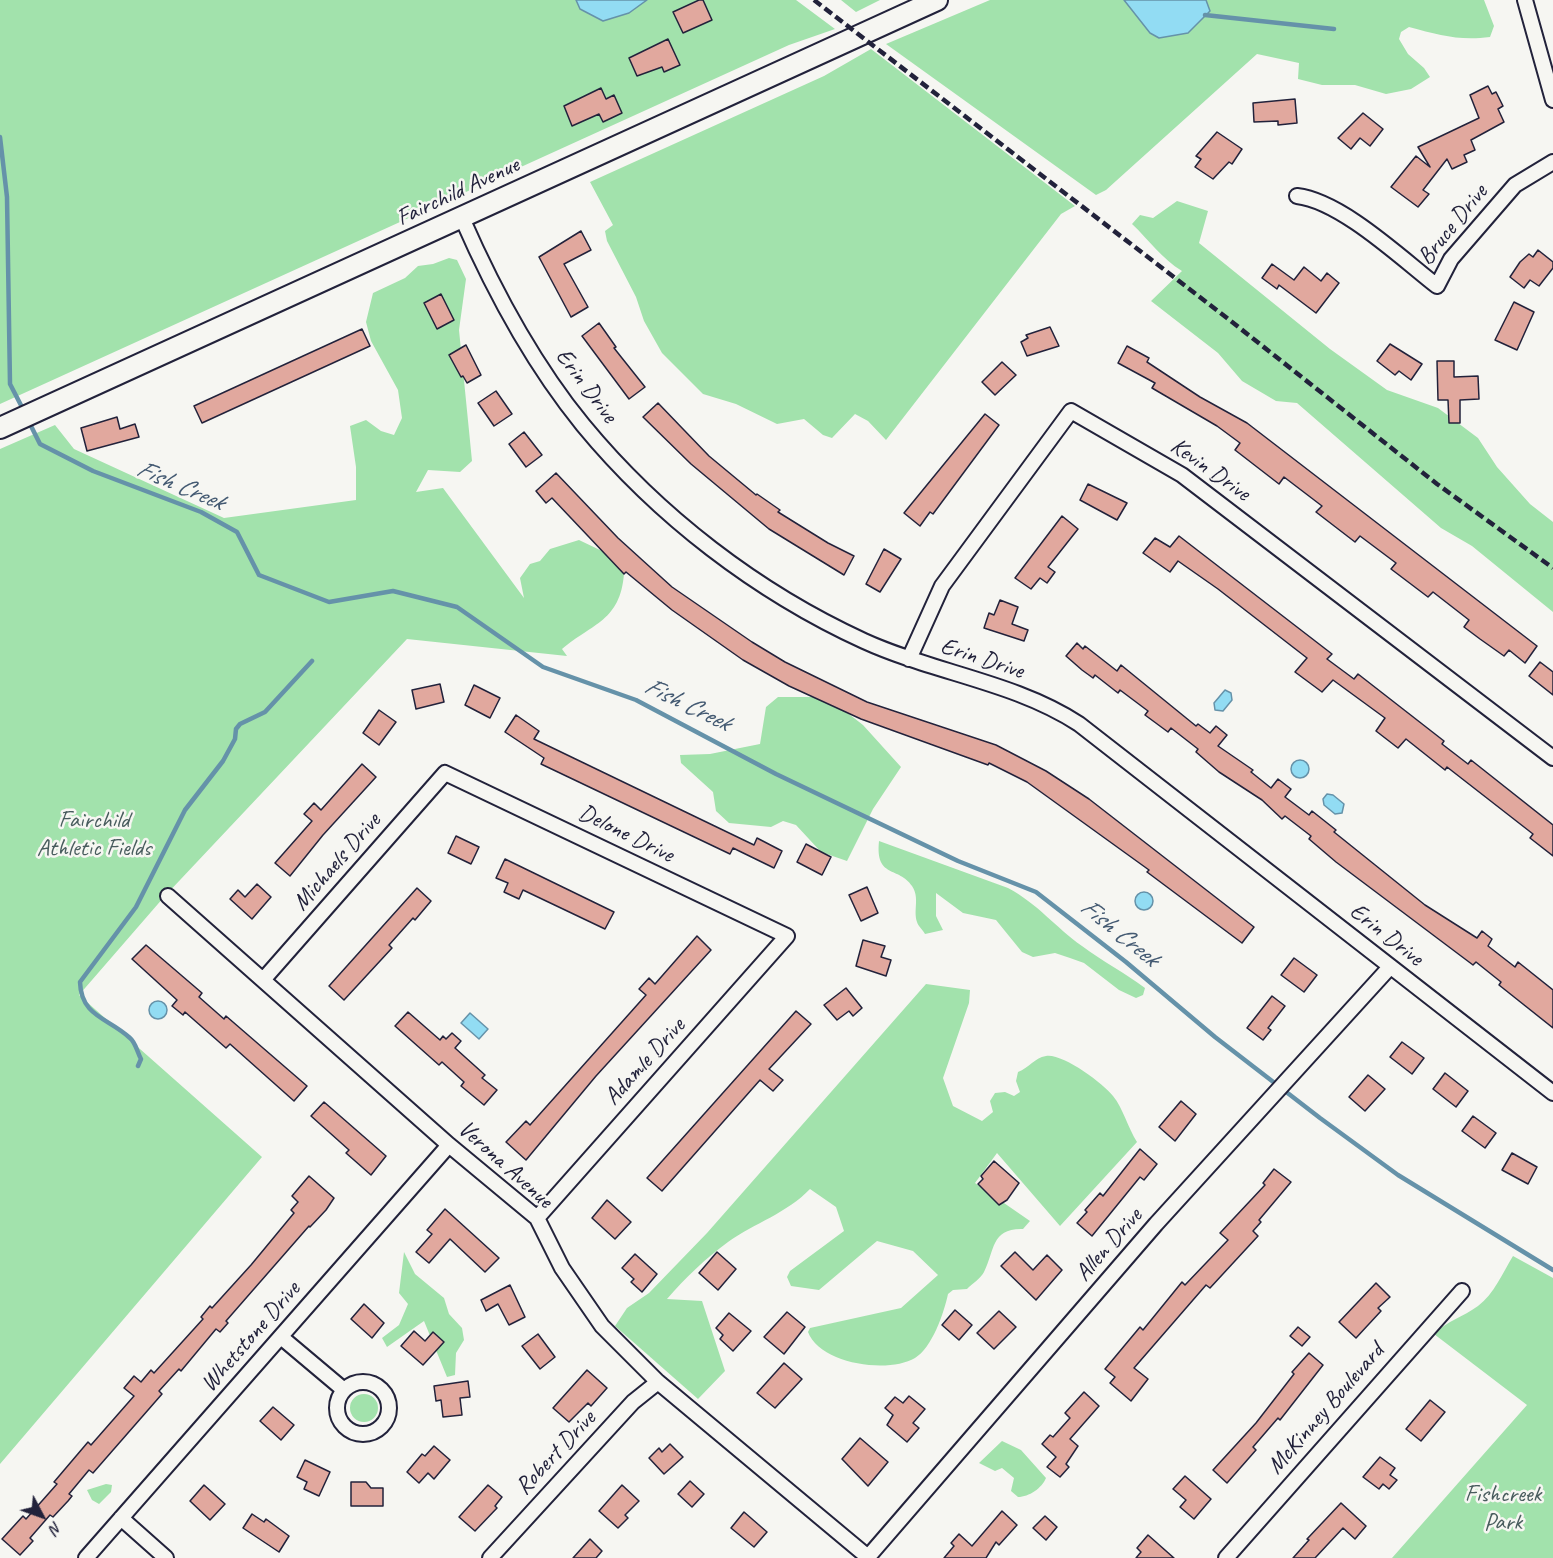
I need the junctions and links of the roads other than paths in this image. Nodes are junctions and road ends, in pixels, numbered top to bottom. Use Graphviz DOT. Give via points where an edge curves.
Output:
graph roads {
  1 [pos="937,0"];
  2 [pos="1525,0"];
  3 [pos="1553,100"];
  4 [pos="1553,162"];
  5 [pos="1297,196"];
  6 [pos="462,218"];
  7 [pos="4,426"];
  8 [pos="909,658"];
  9 [pos="1553,758"];
  10 [pos="445,773"];
  11 [pos="168,896"];
  12 [pos="787,936"];
  13 [pos="1390,967"];
  14 [pos="263,980"];
  15 [pos="1553,1093"];
  16 [pos="449,1145"];
  17 [pos="537,1218"];
  18 [pos="1462,1292"];
  19 [pos="281,1337"];
  20 [pos="658,1382"];
  21 [pos="344,1390"];
  22 [pos="121,1518"];
  23 [pos="86,1558"];
  24 [pos="166,1558"];
  25 [pos="490,1558"];
  26 [pos="869,1558"];
  27 [pos="1226,1558"];
  1 -- 6 [label="main road, Fairchild Avenue"];
  2 -- 3 [label="street"];
  4 -- 5 [label="street, Bruce Drive" via="1515,185 1451,259 1437,286 1334,208"];
  6 -- 7 [label="main road, Fairchild Avenue"];
  6 -- 8 [label="street, Erin Drive" via="488,277 528,345 583,424 646,491 677,521 765,586 811,615"];
  8 -- 9 [label="street, Kevin Drive" via="942,586 1071,411 1182,475"];
  8 -- 13 [label="street, Erin Drive" via="1060,711"];
  10 -- 12 [label="street, Delone Drive"];
  10 -- 14 [label="street, Michaels Drive"];
  11 -- 14 [label="street, Verona Avenue"];
  12 -- 17 [label="street, Adamle Drive"];
  13 -- 15 [label="street, Erin Drive"];
  13 -- 26 [label="street, Allen Drive" via="1156,1224"];
  14 -- 16 [label="street, Verona Avenue"];
  16 -- 17 [label="street, Verona Avenue"];
  16 -- 19 [label="street, Whetstone Drive"];
  17 -- 20 [label="street, Verona Avenue" via="562,1268 602,1326"];
  18 -- 27 [label="street, McKinney Boulevard"];
  19 -- 21 [label="street"];
  19 -- 22 [label="street, Whetstone Drive"];
  20 -- 25 [label="street, Robert Drive" via="633,1402"];
  20 -- 26 [label="street, Verona Avenue"];
  22 -- 23 [label="street, Whetstone Drive"];
  22 -- 24 [label="street"];
}
